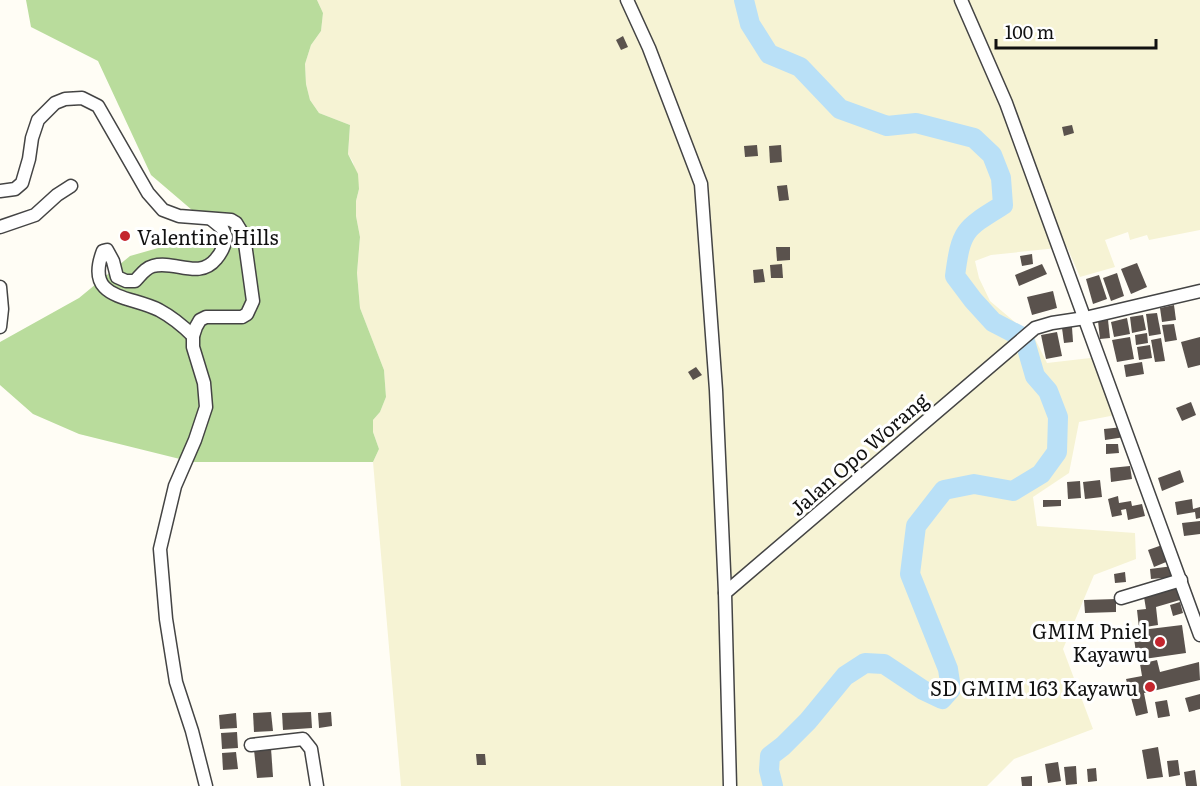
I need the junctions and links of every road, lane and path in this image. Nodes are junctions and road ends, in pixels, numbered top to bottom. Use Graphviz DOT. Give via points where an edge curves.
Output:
graph roads {
  1 [pos="627,0"];
  2 [pos="961,0"];
  3 [pos="71,186"];
  4 [pos="0,191"];
  5 [pos="211,219"];
  6 [pos="0,226"];
  7 [pos="0,287"];
  8 [pos="1200,291"];
  9 [pos="1085,318"];
  10 [pos="0,327"];
  11 [pos="193,336"];
  12 [pos="1181,580"];
  13 [pos="725,593"];
  14 [pos="1121,598"];
  15 [pos="1200,635"];
  16 [pos="251,745"];
  17 [pos="206,786"];
  18 [pos="317,786"];
  19 [pos="730,786"];
  1 -- 13 [label="street" via="701,184"];
  2 -- 9 [label="street" via="1005,103"];
  3 -- 6 [label="street" via="35,215"];
  4 -- 5 [label="street" via="15,189 22,183 38,120 55,103 82,98 104,114 154,202 179,216"];
  5 -- 11 [label="street" via="231,220 241,229 253,301 242,317 200,320"];
  5 -- 11 [label="street" via="222,228 226,237 224,248 209,266 201,269 157,265 130,281 117,277 107,250 99,260 104,288 159,310"];
  7 -- 10 [label="street"];
  8 -- 9 [label="street, Jalan Opo Worang"];
  9 -- 12 [label="street"];
  9 -- 13 [label="street, Jalan Opo Worang" via="1035,328"];
  11 -- 17 [label="street" via="206,407 175,486 160,549 176,682"];
  12 -- 14 [label="street"];
  12 -- 15 [label="street"];
  13 -- 19 [label="street"];
  16 -- 18 [label="street" via="303,739 311,749"];
}
